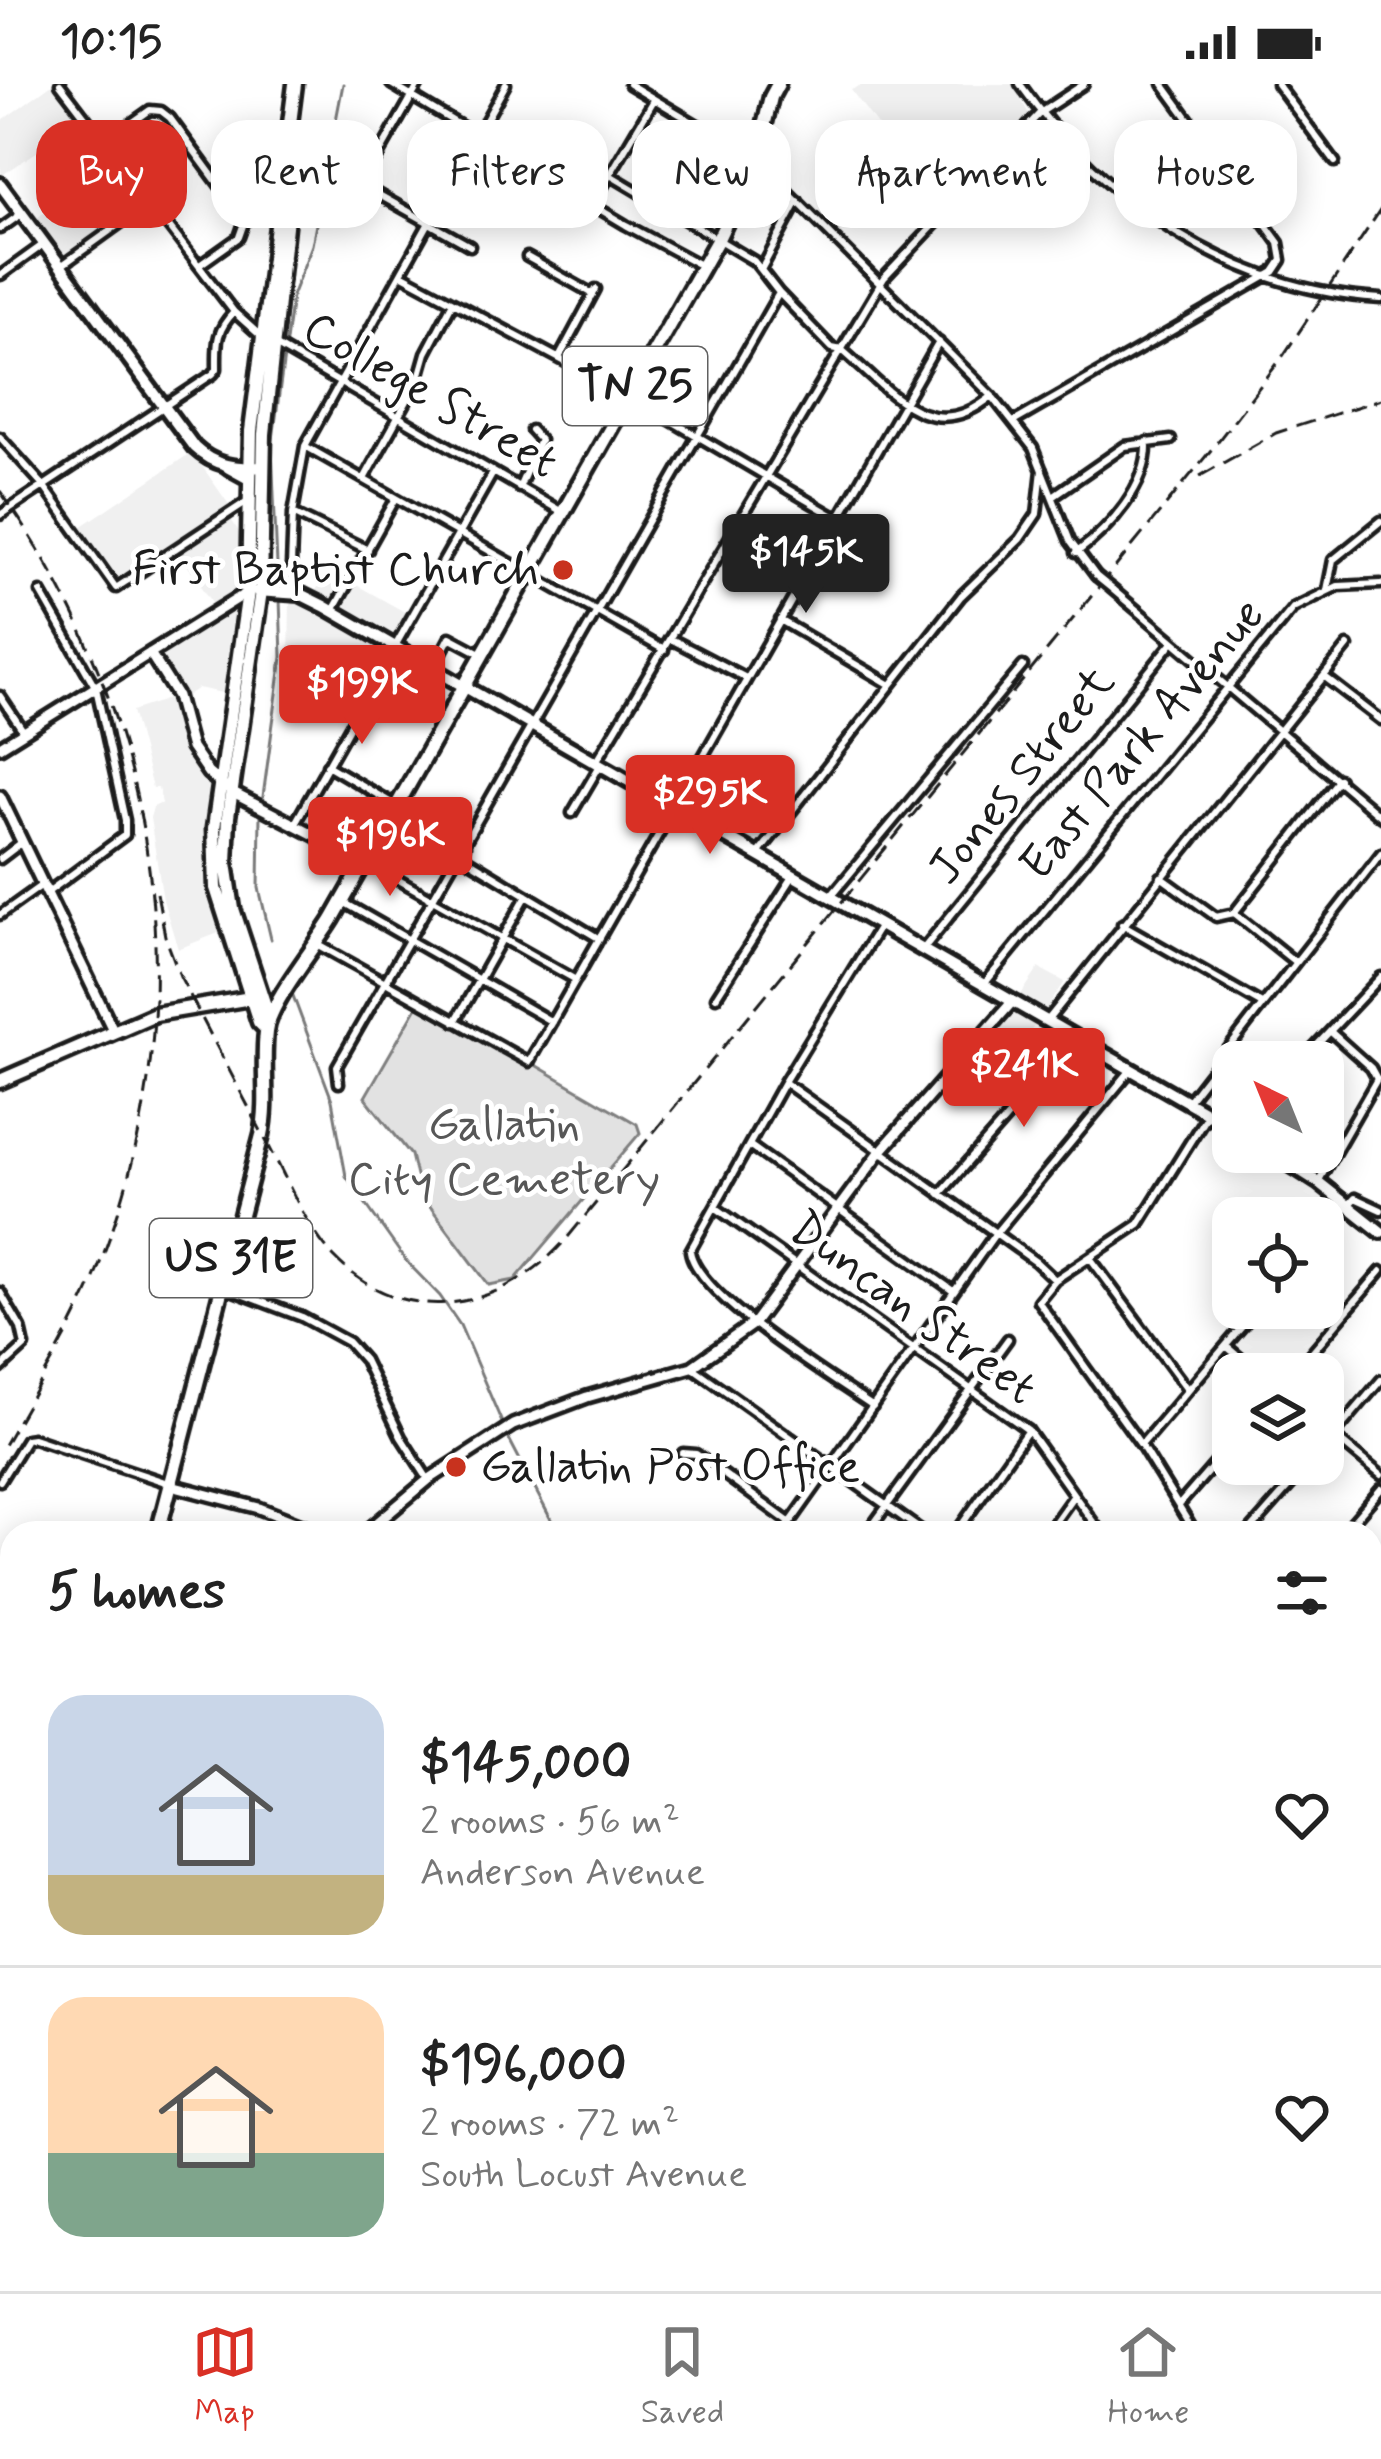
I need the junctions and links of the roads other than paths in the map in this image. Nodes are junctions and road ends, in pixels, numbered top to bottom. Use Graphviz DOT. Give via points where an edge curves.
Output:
graph roads {
  1 [pos="73,84"];
  2 [pos="297,84"];
  3 [pos="391,84"];
  4 [pos="419,84"];
  5 [pos="506,84"];
  6 [pos="629,84"];
  7 [pos="778,84"];
  8 [pos="1020,84"];
  9 [pos="1084,84"];
  10 [pos="1163,84"];
  11 [pos="1276,84"];
  12 [pos="62,87"];
  13 [pos="412,96"];
  14 [pos="654,100"];
  15 [pos="1040,113"];
  16 [pos="88,120"];
  17 [pos="136,120"];
  18 [pos="171,120"];
  19 [pos="453,120"];
  20 [pos="485,120"];
  21 [pos="688,120"];
  22 [pos="766,120"];
  23 [pos="187,141"];
  24 [pos="1335,162"];
  25 [pos="610,175"];
  26 [pos="608,178"];
  27 [pos="0,184"];
  28 [pos="791,194"];
  29 [pos="798,201"];
  30 [pos="407,212"];
  31 [pos="22,214"];
  32 [pos="608,214"];
  33 [pos="114,228"];
  34 [pos="173,228"];
  35 [pos="426,228"];
  36 [pos="436,228"];
  37 [pos="719,228"];
  38 [pos="0,230"];
  39 [pos="715,235"];
  40 [pos="44,244"];
  41 [pos="470,246"];
  42 [pos="527,257"];
  43 [pos="201,264"];
  44 [pos="61,266"];
  45 [pos="702,266"];
  46 [pos="762,268"];
  47 [pos="400,274"];
  48 [pos="1,275"];
  49 [pos="1264,275"];
  50 [pos="880,284"];
  51 [pos="779,293"];
  52 [pos="1381,299"];
  53 [pos="453,302"];
  54 [pos="234,312"];
  55 [pos="939,342"];
  56 [pos="272,343"];
  57 [pos="842,350"];
  58 [pos="559,358"];
  59 [pos="339,383"];
  60 [pos="629,396"];
  61 [pos="992,396"];
  62 [pos="904,403"];
  63 [pos="164,406"];
  64 [pos="398,419"];
  65 [pos="1015,421"];
  66 [pos="531,430"];
  67 [pos="697,435"];
  68 [pos="0,437"];
  69 [pos="1171,440"];
  70 [pos="1147,442"];
  71 [pos="305,446"];
  72 [pos="250,452"];
  73 [pos="229,467"];
  74 [pos="1042,468"];
  75 [pos="254,471"];
  76 [pos="493,473"];
  77 [pos="768,477"];
  78 [pos="364,479"];
  79 [pos="43,485"];
  80 [pos="519,488"];
  81 [pos="1053,496"];
  82 [pos="396,499"];
  83 [pos="250,505"];
  84 [pos="293,513"];
  85 [pos="564,513"];
  86 [pos="0,515"];
  87 [pos="838,518"];
  88 [pos="1381,521"];
  89 [pos="459,535"];
  90 [pos="368,550"];
  91 [pos="1076,553"];
  92 [pos="530,572"];
  93 [pos="1381,584"];
  94 [pos="1328,590"];
  95 [pos="260,591"];
  96 [pos="287,591"];
  97 [pos="41,592"];
  98 [pos="597,611"];
  99 [pos="332,612"];
  100 [pos="780,620"];
  101 [pos="671,639"];
  102 [pos="1172,644"];
  103 [pos="1348,646"];
  104 [pos="394,649"];
  105 [pos="664,650"];
  106 [pos="150,652"];
  107 [pos="480,653"];
  108 [pos="1023,666"];
  109 [pos="432,670"];
  110 [pos="305,675"];
  111 [pos="1325,677"];
  112 [pos="746,678"];
  113 [pos="891,685"];
  114 [pos="461,687"];
  115 [pos="96,688"];
  116 [pos="1227,688"];
  117 [pos="0,696"];
  118 [pos="361,707"];
  119 [pos="1381,720"];
  120 [pos="530,728"];
  121 [pos="1280,731"];
  122 [pos="23,732"];
  123 [pos="0,747"];
  124 [pos="327,765"];
  125 [pos="597,766"];
  126 [pos="1339,779"];
  127 [pos="226,788"];
  128 [pos="0,796"];
  129 [pos="395,806"];
  130 [pos="672,808"];
  131 [pos="572,813"];
  132 [pos="1381,817"];
  133 [pos="294,825"];
  134 [pos="22,843"];
  135 [pos="465,846"];
  136 [pos="1381,853"];
  137 [pos="460,855"];
  138 [pos="756,856"];
  139 [pos="0,859"];
  140 [pos="365,861"];
  141 [pos="1161,877"];
  142 [pos="792,878"];
  143 [pos="44,889"];
  144 [pos="527,896"];
  145 [pos="829,898"];
  146 [pos="434,900"];
  147 [pos="342,901"];
  148 [pos="1234,913"];
  149 [pos="0,915"];
  150 [pos="1122,923"];
  151 [pos="879,927"];
  152 [pos="504,938"];
  153 [pos="598,938"];
  154 [pos="410,941"];
  155 [pos="317,944"];
  156 [pos="922,951"];
  157 [pos="1295,962"];
  158 [pos="1381,977"];
  159 [pos="480,979"];
  160 [pos="576,980"];
  161 [pos="386,984"];
  162 [pos="983,985"];
  163 [pos="286,986"];
  164 [pos="259,997"];
  165 [pos="716,997"];
  166 [pos="1012,1001"];
  167 [pos="1262,1004"];
  168 [pos="1046,1021"];
  169 [pos="455,1022"];
  170 [pos="553,1022"];
  171 [pos="267,1024"];
  172 [pos="112,1030"];
  173 [pos="1332,1033"];
  174 [pos="1076,1038"];
  175 [pos="1323,1041"];
  176 [pos="1131,1070"];
  177 [pos="2,1076"];
  178 [pos="784,1082"];
  179 [pos="339,1083"];
  180 [pos="1187,1102"];
  181 [pos="1208,1113"];
  182 [pos="1212,1115"];
  183 [pos="749,1145"];
  184 [pos="880,1152"];
  185 [pos="1304,1173"];
  186 [pos="1318,1182"];
  187 [pos="940,1194"];
  188 [pos="1348,1204"];
  189 [pos="715,1208"];
  190 [pos="838,1209"];
  191 [pos="1344,1209"];
  192 [pos="1381,1210"];
  193 [pos="1381,1232"];
  194 [pos="995,1234"];
  195 [pos="1091,1259"];
  196 [pos="797,1266"];
  197 [pos="1381,1271"];
  198 [pos="1055,1280"];
  199 [pos="223,1287"];
  200 [pos="953,1291"];
  201 [pos="0,1292"];
  202 [pos="754,1323"];
  203 [pos="1240,1329"];
  204 [pos="1008,1339"];
  205 [pos="1226,1346"];
  206 [pos="914,1348"];
  207 [pos="1234,1353"];
  208 [pos="1311,1353"];
  209 [pos="692,1366"];
  210 [pos="0,1369"];
  211 [pos="1381,1380"];
  212 [pos="1188,1390"];
  213 [pos="971,1391"];
  214 [pos="873,1407"];
  215 [pos="1344,1424"];
  216 [pos="1028,1430"];
  217 [pos="1344,1444"];
  218 [pos="1141,1445"];
  219 [pos="683,1453"];
  220 [pos="832,1465"];
  221 [pos="1212,1467"];
  222 [pos="1381,1475"];
  223 [pos="428,1480"];
  224 [pos="0,1481"];
  225 [pos="171,1484"];
  226 [pos="1290,1485"];
  227 [pos="1381,1489"];
  228 [pos="1074,1495"];
  229 [pos="1180,1504"];
  230 [pos="887,1506"];
  231 [pos="385,1517"];
  232 [pos="161,1521"];
  233 [pos="287,1521"];
  234 [pos="380,1521"];
  235 [pos="384,1521"];
  236 [pos="787,1521"];
  237 [pos="791,1521"];
  238 [pos="876,1521"];
  239 [pos="908,1521"];
  240 [pos="964,1521"];
  241 [pos="1056,1521"];
  242 [pos="1092,1521"];
  243 [pos="1189,1521"];
  244 [pos="1259,1521"];
  245 [pos="1353,1521"];
  1 -- 12 [label="street"];
  2 -- 56 [label="main road, US 31E"];
  3 -- 13 [label="street"];
  4 -- 13 [label="street"];
  5 -- 20 [label="street"];
  6 -- 14 [label="street"];
  7 -- 22 [label="main road, TN 25"];
  8 -- 15 [label="street"];
  9 -- 15 [label="street"];
  10 -- 49 [label="street" via="1279,243 1282,260"];
  11 -- 24 [label="street"];
  12 -- 16 [label="street, College Street"];
  13 -- 19 [label="street"];
  13 -- 30 [label="street" via="364,181"];
  14 -- 21 [label="street"];
  14 -- 25 [label="street"];
  15 -- 49 [label="street" via="1136,208"];
  15 -- 50 [label="street"];
  17 -- 18 [label="street" via="150,110"];
  23 -- 43 [label="street" via="245,220 239,237"];
  25 -- 26 [label="street"];
  25 -- 39 [label="street"];
  27 -- 31 [label="main road"];
  28 -- 29 [label="street"];
  29 -- 46 [label="street"];
  29 -- 50 [label="street"];
  31 -- 38 [label="street"];
  31 -- 40 [label="main road"];
  32 -- 45 [label="street"];
  33 -- 44 [label="street"];
  34 -- 43 [label="street, College Street"];
  35 -- 47 [label="street"];
  36 -- 41 [label="street"];
  37 -- 39 [label="main road, TN 25"];
  39 -- 45 [label="main road, TN 25"];
  39 -- 46 [label="street"];
  40 -- 44 [label="main road"];
  40 -- 48 [label="street"];
  42 -- 58 [label="street" via="595,292"];
  43 -- 54 [label="street, College Street"];
  44 -- 63 [label="main road"];
  45 -- 60 [label="main road, TN 25"];
  46 -- 51 [label="street"];
  47 -- 53 [label="street"];
  47 -- 59 [label="street"];
  49 -- 52 [label="street"];
  49 -- 65 [label="street"];
  50 -- 55 [label="street"];
  50 -- 57 [label="street"];
  51 -- 57 [label="street"];
  51 -- 67 [label="street"];
  53 -- 58 [label="street"];
  53 -- 64 [label="street"];
  54 -- 56 [label="street, College Street"];
  54 -- 63 [label="street" via="216,338 217,369"];
  55 -- 61 [label="street"];
  55 -- 62 [label="street"];
  56 -- 59 [label="street, College Street"];
  56 -- 72 [label="main road, US 31E"];
  56 -- 75 [label="main road, US 31E"];
  57 -- 62 [label="street"];
  57 -- 77 [label="street"];
  58 -- 60 [label="street"];
  59 -- 64 [label="street, College Street"];
  59 -- 71 [label="street"];
  60 -- 67 [label="street"];
  60 -- 85 [label="main road, TN 25"];
  61 -- 62 [label="street" via="949,419"];
  61 -- 65 [label="street"];
  62 -- 87 [label="street"];
  63 -- 73 [label="main road" via="200,453"];
  63 -- 79 [label="street"];
  64 -- 76 [label="street, College Street"];
  64 -- 78 [label="street"];
  65 -- 74 [label="street"];
  66 -- 80 [label="street" via="540,440"];
  67 -- 77 [label="street"];
  67 -- 98 [label="street"];
  68 -- 79 [label="street"];
  69 -- 70 [label="street"];
  70 -- 81 [label="street" via="1125,446"];
  70 -- 91 [label="street" via="1141,482"];
  71 -- 78 [label="street"];
  71 -- 84 [label="street"];
  72 -- 73 [label="main road"];
  72 -- 75 [label="main road, US 31E"];
  73 -- 75 [label="main road"];
  74 -- 81 [label="street"];
  74 -- 113 [label="street" via="1036,514 1020,539 961,596"];
  75 -- 83 [label="main road, US 31E"];
  75 -- 95 [label="main road, US 31E"];
  76 -- 80 [label="street, College Street"];
  76 -- 89 [label="street"];
  77 -- 87 [label="street"];
  77 -- 101 [label="street"];
  78 -- 82 [label="street"];
  79 -- 83 [label="street" via="116,588"];
  79 -- 86 [label="street"];
  80 -- 85 [label="street, College Street"];
  81 -- 91 [label="street"];
  82 -- 89 [label="street"];
  82 -- 90 [label="street"];
  83 -- 95 [label="main road, US 31E"];
  84 -- 90 [label="street"];
  84 -- 96 [label="street"];
  85 -- 92 [label="main road, TN 25"];
  87 -- 100 [label="street"];
  88 -- 94 [label="street" via="1333,560"];
  89 -- 92 [label="street"];
  89 -- 104 [label="street"];
  90 -- 99 [label="street"];
  91 -- 102 [label="street, bridge"];
  92 -- 98 [label="street"];
  92 -- 107 [label="main road, TN 25"];
  93 -- 94 [label="street, East Park Avenue"];
  94 -- 116 [label="street, East Park Avenue" via="1293,608"];
  95 -- 96 [label="main road"];
  95 -- 106 [label="street"];
  95 -- 127 [label="main road, US 31E"];
  96 -- 99 [label="main road"];
  97 -- 115 [label="street"];
  98 -- 105 [label="street"];
  98 -- 120 [label="street"];
  99 -- 104 [label="main road"];
  100 -- 112 [label="street"];
  100 -- 113 [label="street"];
  101 -- 105 [label="street"];
  101 -- 112 [label="street"];
  102 -- 116 [label="street"];
  102 -- 156 [label="street, Jones Street"];
  103 -- 111 [label="street"];
  104 -- 109 [label="main road"];
  104 -- 118 [label="street"];
  105 -- 125 [label="street"];
  106 -- 115 [label="street"];
  106 -- 127 [label="street" via="178,696 191,748"];
  107 -- 109 [label="street" via="450,637"];
  107 -- 114 [label="main road, TN 25"];
  108 -- 145 [label="street"];
  109 -- 114 [label="main road"];
  110 -- 118 [label="street"];
  111 -- 119 [label="street"];
  111 -- 121 [label="street"];
  112 -- 130 [label="street"];
  113 -- 138 [label="street"];
  114 -- 120 [label="main road"];
  114 -- 129 [label="main road, TN 25"];
  115 -- 122 [label="street"];
  115 -- 143 [label="street" via="125,835"];
  116 -- 121 [label="street"];
  116 -- 162 [label="street, East Park Avenue"];
  117 -- 122 [label="street"];
  118 -- 124 [label="street"];
  120 -- 125 [label="main road"];
  120 -- 135 [label="street"];
  121 -- 126 [label="street"];
  121 -- 141 [label="street"];
  122 -- 123 [label="street"];
  124 -- 129 [label="street"];
  124 -- 133 [label="street"];
  125 -- 130 [label="main road"];
  125 -- 131 [label="street"];
  126 -- 132 [label="street"];
  126 -- 148 [label="street"];
  127 -- 133 [label="street"];
  127 -- 164 [label="main road, US 31E" via="214,828 224,892"];
  128 -- 134 [label="street"];
  129 -- 135 [label="street"];
  129 -- 140 [label="main road, TN 25"];
  130 -- 138 [label="main road"];
  130 -- 153 [label="street"];
  133 -- 140 [label="street"];
  134 -- 139 [label="street"];
  134 -- 143 [label="street"];
  135 -- 137 [label="street"];
  136 -- 157 [label="street"];
  137 -- 144 [label="street"];
  137 -- 146 [label="street"];
  138 -- 142 [label="main road"];
  140 -- 146 [label="street"];
  140 -- 147 [label="main road, TN 25"];
  141 -- 148 [label="street" via="1216,917"];
  141 -- 150 [label="street"];
  142 -- 145 [label="main road"];
  142 -- 165 [label="street"];
  143 -- 149 [label="street"];
  143 -- 172 [label="street"];
  144 -- 152 [label="street"];
  144 -- 153 [label="street"];
  145 -- 151 [label="main road"];
  146 -- 152 [label="street"];
  146 -- 154 [label="street"];
  147 -- 154 [label="street"];
  147 -- 155 [label="main road, TN 25"];
  148 -- 157 [label="street"];
  150 -- 167 [label="street"];
  150 -- 168 [label="street"];
  151 -- 156 [label="main road"];
  151 -- 178 [label="street"];
  152 -- 159 [label="street"];
  152 -- 160 [label="street"];
  153 -- 160 [label="street"];
  154 -- 159 [label="street"];
  154 -- 161 [label="street"];
  155 -- 161 [label="street"];
  155 -- 163 [label="main road, TN 25"];
  156 -- 162 [label="main road"];
  157 -- 167 [label="street"];
  158 -- 173 [label="street"];
  159 -- 169 [label="street"];
  159 -- 170 [label="street"];
  160 -- 170 [label="street"];
  161 -- 169 [label="street"];
  161 -- 179 [label="street" via="337,1066"];
  162 -- 166 [label="main road"];
  163 -- 164 [label="main road"];
  163 -- 171 [label="main road"];
  164 -- 171 [label="main road, US 31E" via="259,1022"];
  164 -- 172 [label="main road" via="155,1013"];
  166 -- 168 [label="main road"];
  166 -- 184 [label="street"];
  167 -- 180 [label="street"];
  168 -- 174 [label="main road"];
  169 -- 170 [label="street" via="529,1062"];
  171 -- 199 [label="main road, US 31E" via="267,1113"];
  172 -- 177 [label="main road"];
  173 -- 175 [label="street"];
  173 -- 186 [label="street" via="1377,1079"];
  174 -- 176 [label="main road"];
  174 -- 187 [label="street"];
  176 -- 180 [label="main road"];
  176 -- 194 [label="street"];
  178 -- 183 [label="street"];
  178 -- 184 [label="street"];
  180 -- 181 [label="main road"];
  181 -- 182 [label="main road"];
  181 -- 195 [label="street" via="1139,1224"];
  183 -- 189 [label="street"];
  183 -- 190 [label="street"];
  184 -- 187 [label="street"];
  184 -- 190 [label="street"];
  185 -- 186 [label="main road"];
  186 -- 188 [label="main road"];
  187 -- 194 [label="street"];
  188 -- 191 [label="street"];
  188 -- 192 [label="street" via="1359,1198"];
  188 -- 193 [label="main road"];
  189 -- 196 [label="street, Duncan Street"];
  189 -- 202 [label="street" via="692,1244 692,1260"];
  190 -- 196 [label="street"];
  190 -- 200 [label="street"];
  194 -- 198 [label="street"];
  194 -- 200 [label="street"];
  195 -- 198 [label="street"];
  195 -- 212 [label="street"];
  196 -- 202 [label="street"];
  196 -- 206 [label="street, Duncan Street"];
  197 -- 208 [label="street"];
  198 -- 218 [label="street" via="1038,1304"];
  199 -- 223 [label="street" via="349,1342"];
  199 -- 225 [label="main road, US 31E"];
  200 -- 206 [label="street"];
  201 -- 210 [label="street" via="26,1346"];
  202 -- 209 [label="street"];
  202 -- 214 [label="street"];
  203 -- 205 [label="street"];
  204 -- 213 [label="street"];
  205 -- 207 [label="street"];
  205 -- 212 [label="street"];
  206 -- 213 [label="street, Duncan Street"];
  206 -- 214 [label="street"];
  209 -- 220 [label="street"];
  209 -- 223 [label="street" via="531,1416"];
  211 -- 215 [label="street"];
  212 -- 218 [label="street"];
  213 -- 216 [label="street, Duncan Street"];
  213 -- 230 [label="street"];
  214 -- 220 [label="street"];
  216 -- 228 [label="street, Duncan Street"];
  216 -- 240 [label="street"];
  217 -- 222 [label="street"];
  218 -- 229 [label="street"];
  219 -- 236 [label="street" via="696,1454"];
  220 -- 230 [label="street"];
  220 -- 237 [label="street"];
  221 -- 229 [label="street"];
  223 -- 231 [label="street"];
  224 -- 225 [label="street" via="33,1438"];
  225 -- 232 [label="main road, US 31E"];
  225 -- 233 [label="street"];
  226 -- 244 [label="street"];
  227 -- 245 [label="street"];
  228 -- 241 [label="street"];
  228 -- 242 [label="street, Duncan Street"];
  229 -- 243 [label="street"];
  230 -- 238 [label="street"];
  230 -- 239 [label="street"];
  231 -- 234 [label="street"];
  231 -- 235 [label="street"];
}
